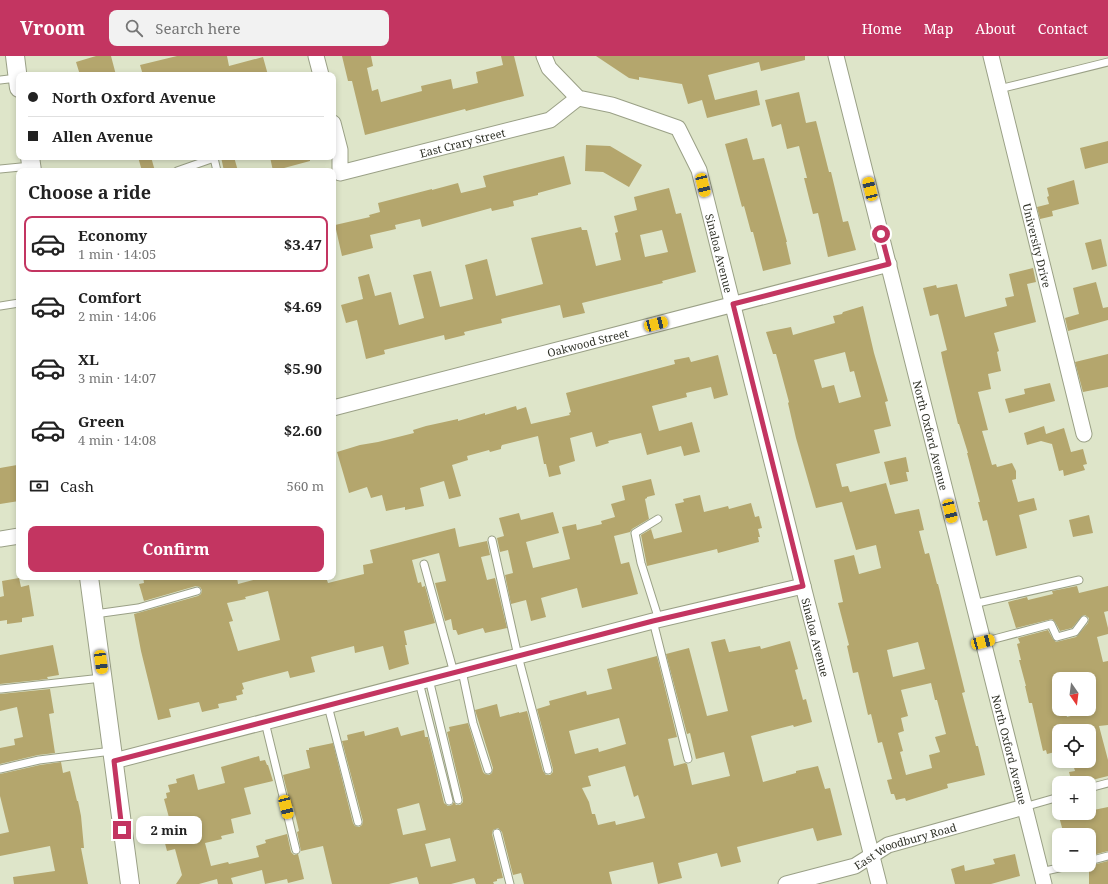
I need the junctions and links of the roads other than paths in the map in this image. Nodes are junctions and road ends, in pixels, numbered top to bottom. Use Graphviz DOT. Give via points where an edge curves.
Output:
graph roads {
  1 [pos="15,56"];
  2 [pos="316,56"];
  3 [pos="544,56"];
  4 [pos="836,56"];
  5 [pos="991,56"];
  6 [pos="1108,62"];
  7 [pos="320,72"];
  8 [pos="12,82"];
  9 [pos="999,89"];
  10 [pos="578,98"];
  11 [pos="336,135"];
  12 [pos="208,160"];
  13 [pos="31,165"];
  14 [pos="186,168"];
  15 [pos="0,169"];
  16 [pos="889,264"];
  17 [pos="16,303"];
  18 [pos="733,304"];
  19 [pos="0,306"];
  20 [pos="336,407"];
  21 [pos="1084,434"];
  22 [pos="658,520"];
  23 [pos="16,536"];
  24 [pos="0,538"];
  25 [pos="492,540"];
  26 [pos="424,564"];
  27 [pos="89,580"];
  28 [pos="1079,580"];
  29 [pos="803,586"];
  30 [pos="197,591"];
  31 [pos="973,604"];
  32 [pos="94,614"];
  33 [pos="656,620"];
  34 [pos="1084,620"];
  35 [pos="983,642"];
  36 [pos="518,656"];
  37 [pos="458,672"];
  38 [pos="103,678"];
  39 [pos="424,681"];
  40 [pos="2,689"];
  41 [pos="328,706"];
  42 [pos="265,722"];
  43 [pos="113,756"];
  44 [pos="688,759"];
  45 [pos="0,769"];
  46 [pos="488,770"];
  47 [pos="548,770"];
  48 [pos="1108,783"];
  49 [pos="1096,786"];
  50 [pos="1052,799"];
  51 [pos="458,800"];
  52 [pos="449,801"];
  53 [pos="1024,807"];
  54 [pos="358,822"];
  55 [pos="497,833"];
  56 [pos="296,850"];
  57 [pos="872,855"];
  58 [pos="1108,856"];
  59 [pos="1096,859"];
  60 [pos="1056,872"];
  61 [pos="1042,878"];
  62 [pos="792,883"];
  63 [pos="130,884"];
  64 [pos="510,884"];
  65 [pos="879,884"];
  1 -- 8 [label="street"];
  2 -- 7 [label="street"];
  3 -- 10 [label="street" via="549,68"];
  4 -- 16 [label="street, North Oxford Avenue"];
  5 -- 9 [label="street, University Drive"];
  6 -- 9 [label="lane"];
  9 -- 21 [label="street, University Drive"];
  10 -- 11 [label="street, East Crary Street" via="550,120 340,173 340,150"];
  10 -- 18 [label="street, Sinaloa Avenue" via="612,105 678,128 699,170"];
  12 -- 14 [label="lane"];
  13 -- 15 [label="lane"];
  16 -- 18 [label="street, Oakwood Street"];
  16 -- 31 [label="street, North Oxford Avenue"];
  17 -- 19 [label="lane"];
  18 -- 20 [label="street, Oakwood Street"];
  18 -- 29 [label="street, Sinaloa Avenue"];
  22 -- 33 [label="lane" via="635,533"];
  23 -- 24 [label="street"];
  25 -- 36 [label="lane"];
  26 -- 37 [label="lane"];
  27 -- 32 [label="street"];
  28 -- 31 [label="lane"];
  29 -- 33 [label="street"];
  29 -- 57 [label="street, Sinaloa Avenue"];
  30 -- 32 [label="lane" via="138,608"];
  31 -- 35 [label="street, North Oxford Avenue"];
  32 -- 38 [label="street"];
  33 -- 36 [label="street"];
  33 -- 44 [label="lane"];
  34 -- 35 [label="lane" via="1075,632 1057,637 1050,624"];
  35 -- 53 [label="street, North Oxford Avenue"];
  36 -- 37 [label="street"];
  36 -- 47 [label="lane"];
  37 -- 39 [label="street"];
  37 -- 46 [label="lane"];
  38 -- 40 [label="lane"];
  38 -- 43 [label="street"];
  39 -- 41 [label="street"];
  39 -- 51 [label="lane"];
  39 -- 52 [label="lane"];
  41 -- 42 [label="street"];
  41 -- 54 [label="lane"];
  42 -- 43 [label="street"];
  42 -- 56 [label="lane"];
  43 -- 45 [label="lane" via="38,760"];
  43 -- 63 [label="street"];
  48 -- 49 [label="lane"];
  50 -- 53 [label="lane"];
  53 -- 57 [label="street, East Woodbury Road" via="888,845"];
  53 -- 61 [label="street, North Oxford Avenue"];
  55 -- 64 [label="lane"];
  57 -- 62 [label="street, East Woodbury Road" via="854,866"];
  57 -- 65 [label="street, Sinaloa Avenue"];
  58 -- 59 [label="lane"];
  60 -- 61 [label="lane"];
}
